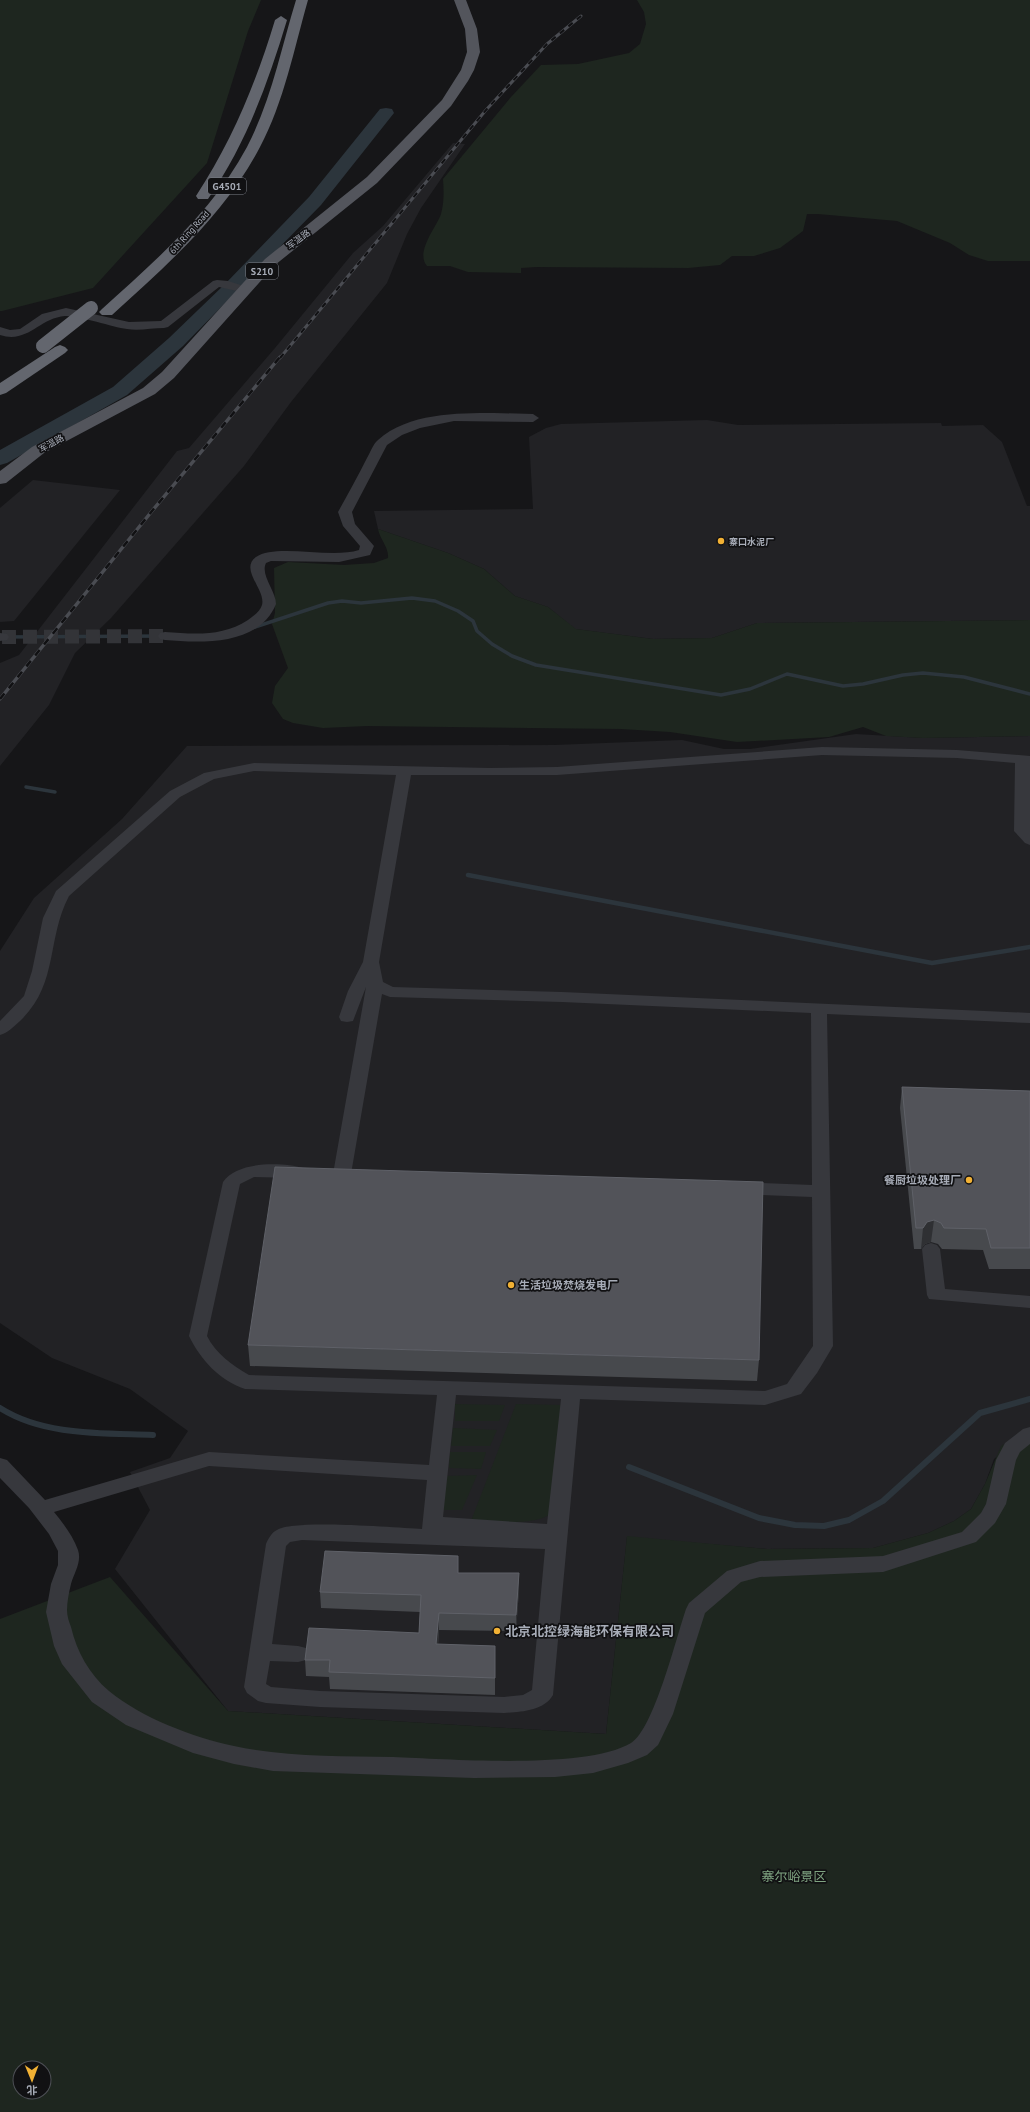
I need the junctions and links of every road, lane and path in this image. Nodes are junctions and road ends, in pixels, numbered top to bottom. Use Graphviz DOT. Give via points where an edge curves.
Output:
graph roads {
  1 [pos="460,0"];
  2 [pos="301,4"];
  3 [pos="284,8"];
  4 [pos="197,204"];
  5 [pos="173,230"];
  6 [pos="246,290"];
  7 [pos="0,332"];
  8 [pos="0,376"];
  9 [pos="0,390"];
  10 [pos="533,418"];
  11 [pos="0,479"];
  12 [pos="165,636"];
  13 [pos="1027,760"];
  14 [pos="404,771"];
  15 [pos="1030,840"];
  16 [pos="371,962"];
  17 [pos="375,986"];
  18 [pos="819,1010"];
  19 [pos="347,1018"];
  20 [pos="1030,1018"];
  21 [pos="0,1030"];
  22 [pos="725,1187"];
  23 [pos="821,1191"];
  24 [pos="930,1249"];
  25 [pos="1030,1302"];
  26 [pos="447,1388"];
  27 [pos="571,1392"];
  28 [pos="1030,1434"];
  29 [pos="0,1466"];
  30 [pos="438,1473"];
  31 [pos="40,1509"];
  32 [pos="432,1530"];
  33 [pos="557,1536"];
  34 [pos="259,1652"];
  35 [pos="298,1654"];
  1 -- 6 [label="main road, 军温路 / S210" via="474,45 472,58 464,76 439,114 374,179 287,246"];
  2 -- 9 [label="highway, 6th Ring Road / G4501" via="266,120 251,152 234,178 187,237 107,312 60,350"];
  3 -- 4 [label="highway, 6th Ring Road / G4501" via="247,120 216,178"];
  5 -- 8 [label="highway, 6th Ring Road, bridge" via="133,272 91,308"];
  6 -- 7 [label="street" via="228,284 217,284 164,324 129,326 66,312 46,316 23,332"];
  6 -- 11 [label="main road, 军温路 / S210" via="168,375 149,391 38,450"];
  10 -- 12 [label="street" via="481,416 426,422 406,427 392,435 382,443 345,512 347,524 367,546 365,552 344,558 274,556 261,559 257,564 257,570 267,592 269,604 263,616 222,637"];
  13 -- 14 [label="street" via="956,754 822,752 564,770"];
  13 -- 15 [label="street" via="1022,831"];
  14 -- 16 [label="street"];
  14 -- 21 [label="street" via="254,767 223,772 190,784 154,811 62,894 54,906 31,998"];
  16 -- 17 [label="street"];
  16 -- 19 [label="street" via="356,991"];
  17 -- 18 [label="street" via="390,992 562,997"];
  17 -- 26 [label="street" via="335,1174 254,1171 238,1175 232,1182 198,1336 203,1348 224,1370 245,1382"];
  18 -- 20 [label="street"];
  18 -- 23 [label="street"];
  22 -- 23 [label="street"];
  23 -- 27 [label="street" via="823,1346 794,1389 765,1398"];
  24 -- 25 [label="street" via="936,1295"];
  26 -- 27 [label="street"];
  26 -- 30 [label="street"];
  27 -- 33 [label="street"];
  28 -- 31 [label="street" via="1012,1448 1006,1460 996,1504 988,1518 969,1537 884,1564 760,1569 734,1576 696,1609 662,1714 650,1739 639,1749 620,1757 592,1764 555,1768 474,1769 273,1762 201,1747 134,1719 100,1696 73,1664 56,1612 61,1584 68,1565 68,1551 57,1530"];
  29 -- 31 [label="street"];
  30 -- 31 [label="street" via="209,1459"];
  30 -- 32 [label="street"];
  32 -- 33 [label="street"];
  32 -- 34 [label="street" via="302,1532 284,1535 276,1544"];
  33 -- 34 [label="street" via="542,1695 526,1703 504,1705 328,1700 266,1695 255,1687"];
  34 -- 35 [label="street"];
}
